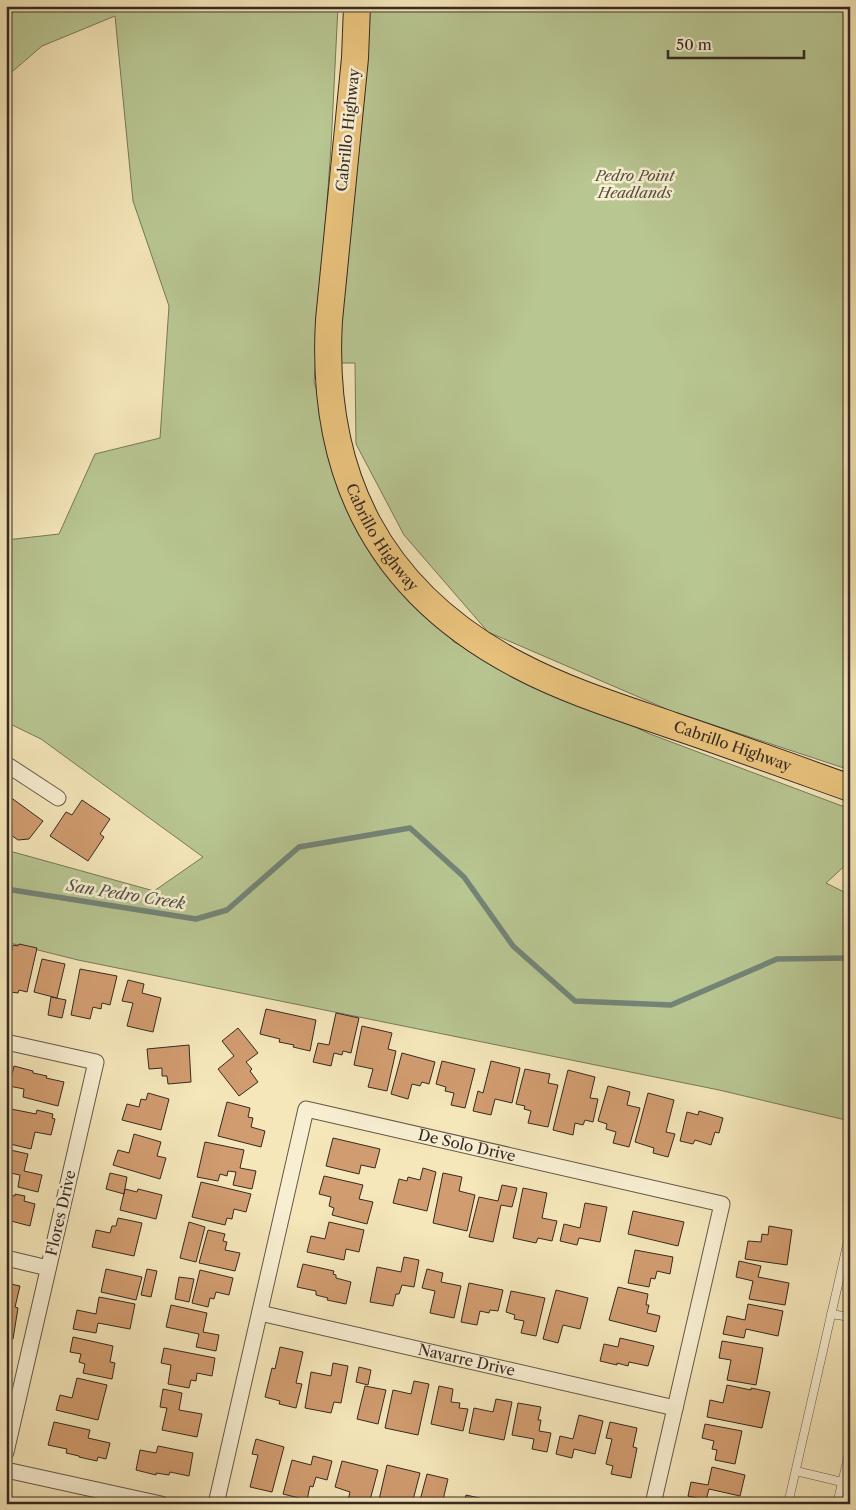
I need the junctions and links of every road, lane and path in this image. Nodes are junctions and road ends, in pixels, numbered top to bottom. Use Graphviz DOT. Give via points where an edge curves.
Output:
graph roads {
  1 [pos="357,6"];
  2 [pos="6,764"];
  3 [pos="850,788"];
  4 [pos="58,798"];
  5 [pos="6,1042"];
  6 [pos="850,1232"];
  7 [pos="6,1258"];
  8 [pos="48,1268"];
  9 [pos="260,1313"];
  10 [pos="831,1314"];
  11 [pos="850,1317"];
  12 [pos="675,1408"];
  13 [pos="850,1449"];
  14 [pos="6,1452"];
  15 [pos="6,1470"];
  16 [pos="796,1471"];
  17 [pos="842,1482"];
  18 [pos="160,1504"];
  19 [pos="216,1504"];
  20 [pos="653,1504"];
  21 [pos="788,1504"];
  22 [pos="837,1504"];
  1 -- 3 [label="highway, Cabrillo Highway" via="327,353 333,419 343,464 378,541 404,577 436,608 487,647 521,666 618,706"];
  2 -- 4 [label="street"];
  5 -- 8 [label="street, Flores Drive" via="96,1062"];
  6 -- 10 [label="lane"];
  7 -- 8 [label="street"];
  8 -- 14 [label="street, Flores Drive"];
  9 -- 12 [label="street, Navarre Drive"];
  9 -- 12 [label="street, De Solo Drive" via="306,1109 722,1204"];
  9 -- 19 [label="street, De Solo Drive"];
  10 -- 11 [label="lane"];
  10 -- 16 [label="lane"];
  12 -- 20 [label="street, De Solo Drive"];
  13 -- 17 [label="lane"];
  15 -- 18 [label="street"];
  16 -- 17 [label="lane"];
  16 -- 21 [label="lane"];
  17 -- 22 [label="lane"];
}
